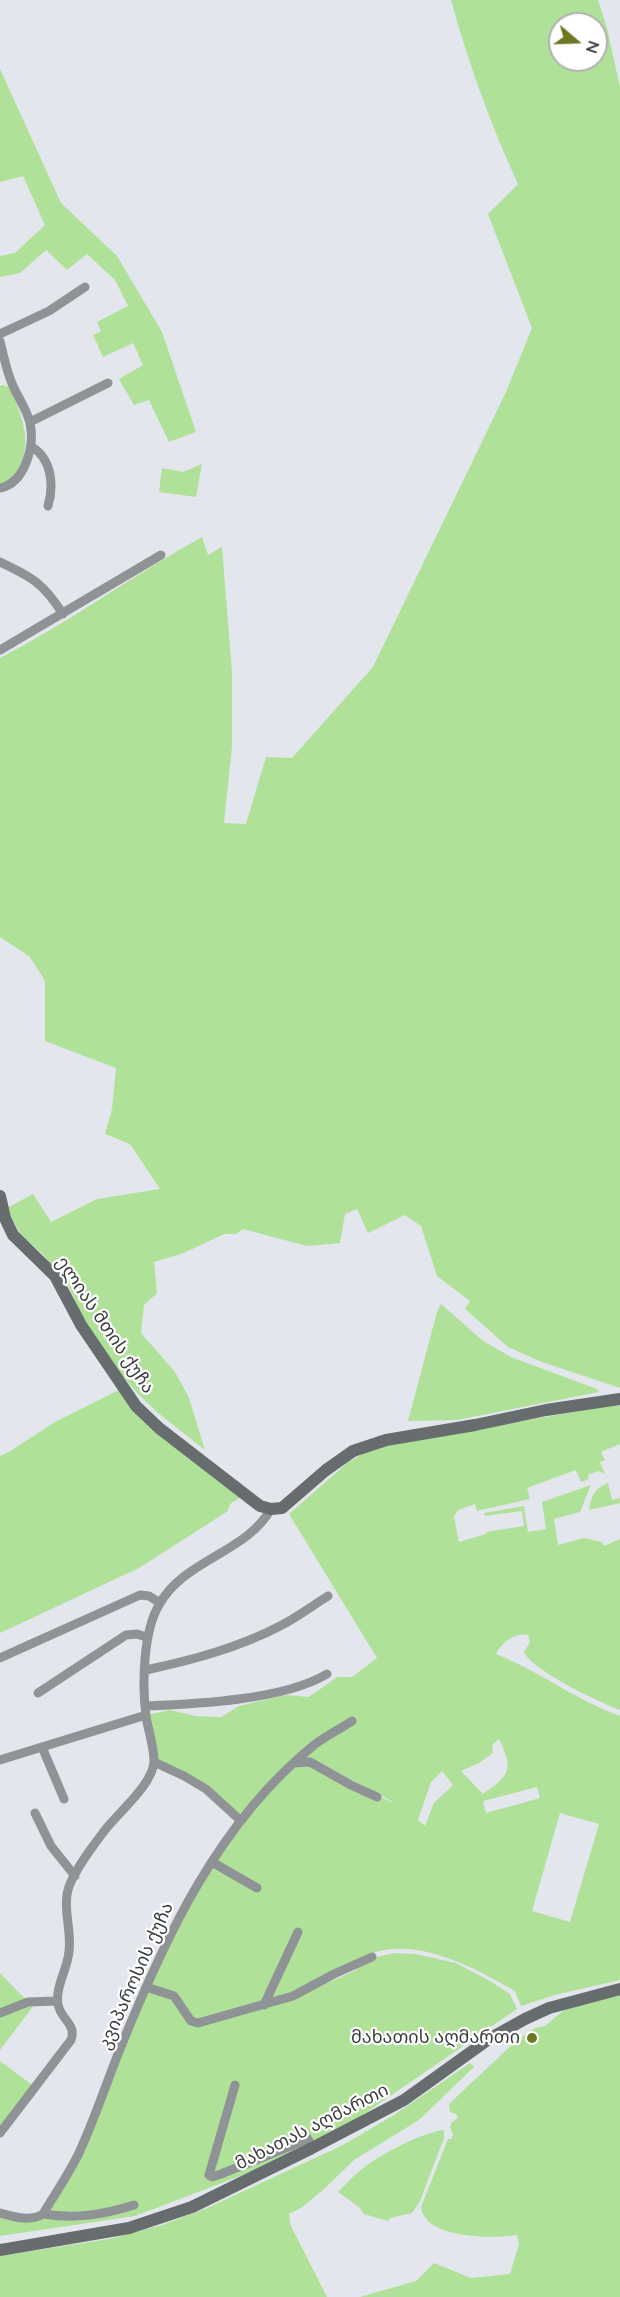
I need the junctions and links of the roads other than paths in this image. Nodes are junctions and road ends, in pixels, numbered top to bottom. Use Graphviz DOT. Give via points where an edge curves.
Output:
graph roads {
  1 [pos="85,287"];
  2 [pos="0,334"];
  3 [pos="0,341"];
  4 [pos="5,379"];
  5 [pos="108,383"];
  6 [pos="30,422"];
  7 [pos="32,447"];
  8 [pos="0,488"];
  9 [pos="48,506"];
  10 [pos="161,555"];
  11 [pos="0,562"];
  12 [pos="63,614"];
  13 [pos="0,650"];
  14 [pos="0,1196"];
  15 [pos="620,1399"];
  16 [pos="272,1509"];
  17 [pos="328,1596"];
  18 [pos="160,1603"];
  19 [pos="146,1637"];
  20 [pos="0,1658"];
  21 [pos="146,1670"];
  22 [pos="327,1674"];
  23 [pos="38,1693"];
  24 [pos="146,1710"];
  25 [pos="352,1721"];
  26 [pos="42,1747"];
  27 [pos="0,1760"];
  28 [pos="154,1762"];
  29 [pos="294,1763"];
  30 [pos="377,1797"];
  31 [pos="64,1799"];
  32 [pos="35,1813"];
  33 [pos="240,1820"];
  34 [pos="212,1862"];
  35 [pos="75,1876"];
  36 [pos="257,1888"];
  37 [pos="298,1932"];
  38 [pos="372,1957"];
  39 [pos="146,1988"];
  40 [pos="620,1989"];
  41 [pos="57,2001"];
  42 [pos="264,2005"];
  43 [pos="0,2013"];
  44 [pos="235,2085"];
  45 [pos="0,2133"];
  46 [pos="312,2148"];
  47 [pos="134,2205"];
  48 [pos="0,2213"];
  49 [pos="43,2214"];
  50 [pos="0,2250"];
  1 -- 2 [label="street" via="49,311"];
  3 -- 4 [label="street"];
  4 -- 6 [label="street"];
  5 -- 6 [label="street"];
  6 -- 7 [label="street"];
  7 -- 8 [label="street" via="16,480"];
  7 -- 9 [label="street" via="39,451 47,466 52,493"];
  10 -- 12 [label="street"];
  11 -- 12 [label="street" via="44,587"];
  12 -- 13 [label="street"];
  14 -- 16 [label="street, ელიას მთის ქუჩა" via="13,1235 55,1276 81,1325 136,1406 260,1506"];
  15 -- 16 [label="street" via="386,1440 353,1451 282,1508"];
  16 -- 18 [label="street" via="250,1534 186,1576"];
  17 -- 21 [label="street" via="280,1626 238,1644 193,1660"];
  18 -- 19 [label="street"];
  18 -- 20 [label="street" via="140,1595"];
  19 -- 21 [label="street"];
  19 -- 23 [label="street" via="126,1635"];
  21 -- 24 [label="street"];
  22 -- 24 [label="street" via="301,1686 253,1697"];
  24 -- 26 [label="street"];
  24 -- 28 [label="street"];
  25 -- 29 [label="street, კვიპაროსის ქუჩა"];
  26 -- 27 [label="street"];
  26 -- 31 [label="street"];
  28 -- 33 [label="street" via="206,1789"];
  28 -- 35 [label="street" via="144,1785 105,1830"];
  29 -- 30 [label="street" via="310,1762"];
  29 -- 33 [label="street, კვიპაროსის ქუჩა"];
  32 -- 35 [label="street" via="51,1846"];
  33 -- 34 [label="street, კვიპაროსის ქუჩა"];
  34 -- 36 [label="street"];
  34 -- 39 [label="street, კვიპაროსის ქუჩა" via="179,1916"];
  35 -- 41 [label="street" via="67,1894 69,1951"];
  37 -- 42 [label="street"];
  38 -- 42 [label="street" via="293,1996"];
  39 -- 42 [label="street" via="174,1996 191,2021 198,2023"];
  39 -- 49 [label="street, კვიპაროსის ქუჩა" via="78,2154"];
  40 -- 46 [label="street, მახათას აღმართი" via="549,2008 525,2019 489,2039 404,2100"];
  41 -- 43 [label="street" via="28,2002"];
  41 -- 45 [label="street" via="59,2011 73,2029 71,2040"];
  44 -- 46 [label="street" via="208,2175 221,2174 308,2139"];
  46 -- 50 [label="street, მახათას აღმართი" via="192,2207 129,2228"];
  47 -- 49 [label="street" via="67,2217"];
  48 -- 49 [label="street" via="29,2218"];
}
